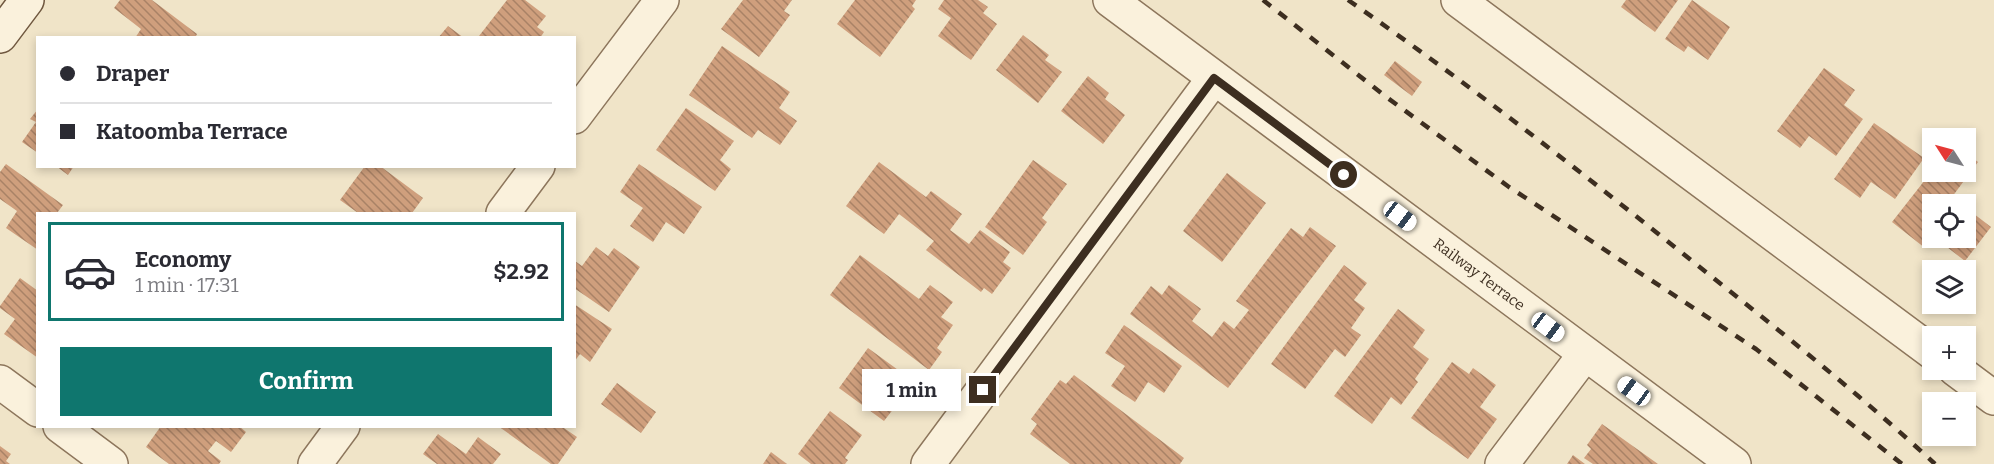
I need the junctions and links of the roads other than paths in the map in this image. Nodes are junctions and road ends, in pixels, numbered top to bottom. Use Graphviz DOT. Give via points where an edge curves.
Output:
graph roads {
  1 [pos="27,0"];
  2 [pos="662,0"];
  3 [pos="1110,0"];
  4 [pos="1458,0"];
  5 [pos="0,36"];
  6 [pos="1214,78"];
  7 [pos="576,114"];
  8 [pos="537,168"];
  9 [pos="504,212"];
  10 [pos="1922,345"];
  11 [pos="1585,354"];
  12 [pos="1970,380"];
  13 [pos="0,382"];
  14 [pos="1994,398"];
  15 [pos="36,409"];
  16 [pos="63,428"];
  17 [pos="342,428"];
  18 [pos="111,464"];
  19 [pos="315,464"];
  20 [pos="928,464"];
  21 [pos="1502,464"];
  22 [pos="1734,464"];
  1 -- 5 [label="street"];
  2 -- 7 [label="street"];
  3 -- 6 [label="street, Railway Terrace"];
  4 -- 10 [label="street"];
  6 -- 11 [label="street, Railway Terrace"];
  6 -- 20 [label="street"];
  8 -- 9 [label="street"];
  11 -- 21 [label="street"];
  11 -- 22 [label="street, Railway Terrace"];
  12 -- 14 [label="street"];
  13 -- 15 [label="street"];
  16 -- 18 [label="street"];
  17 -- 19 [label="street"];
}
